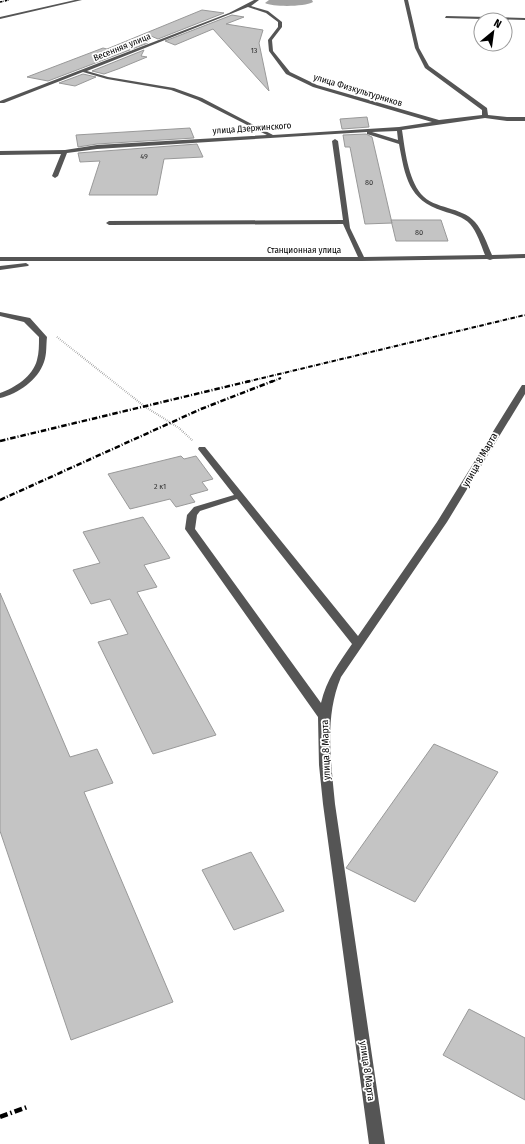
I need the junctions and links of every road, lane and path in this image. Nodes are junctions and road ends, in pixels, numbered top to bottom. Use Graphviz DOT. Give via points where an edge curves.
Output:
graph roads {
  1 [pos="80,0"];
  2 [pos="257,0"];
  3 [pos="406,0"];
  4 [pos="248,6"];
  5 [pos="446,17"];
  6 [pos="0,18"];
  7 [pos="525,19"];
  8 [pos="83,71"];
  9 [pos="2,102"];
  10 [pos="485,116"];
  11 [pos="525,119"];
  12 [pos="427,123"];
  13 [pos="399,129"];
  14 [pos="361,131"];
  15 [pos="273,136"];
  16 [pos="335,140"];
  17 [pos="402,143"];
  18 [pos="65,152"];
  19 [pos="0,153"];
  20 [pos="55,176"];
  21 [pos="346,222"];
  22 [pos="108,223"];
  23 [pos="525,256"];
  24 [pos="490,258"];
  25 [pos="0,259"];
  26 [pos="362,259"];
  27 [pos="84,260"];
  28 [pos="0,268"];
  29 [pos="0,314"];
  30 [pos="51,333"];
  31 [pos="525,387"];
  32 [pos="0,396"];
  33 [pos="202,449"];
  34 [pos="239,496"];
  35 [pos="358,644"];
  36 [pos="324,716"];
  37 [pos="377,1144"];
  1 -- 6 [label="street"];
  2 -- 4 [label="street"];
  3 -- 10 [label="street" via="417,48 427,67 485,109"];
  4 -- 8 [label="street, Весенняя улица"];
  4 -- 12 [label="street, улица Физкультурников" via="267,12 280,22 280,27 270,40 271,51 288,74 321,88"];
  5 -- 7 [label="street"];
  8 -- 9 [label="street, Весенняя улица"];
  8 -- 15 [label="street" via="172,89 200,99"];
  10 -- 11 [label="street"];
  10 -- 12 [label="street, улица Дзержинского"];
  12 -- 13 [label="street, улица Дзержинского"];
  13 -- 14 [label="street, улица Дзержинского"];
  13 -- 17 [label="street"];
  14 -- 15 [label="street, улица Дзержинского"];
  14 -- 17 [label="street"];
  15 -- 18 [label="street, улица Дзержинского" via="97,147"];
  16 -- 21 [label="street"];
  17 -- 24 [label="street" via="418,194 427,201 472,222"];
  18 -- 19 [label="street, улица Дзержинского"];
  18 -- 20 [label="street"];
  21 -- 22 [label="street"];
  21 -- 26 [label="street"];
  23 -- 24 [label="street, Станционная улица"];
  24 -- 26 [label="street, Станционная улица"];
  25 -- 27 [label="street, Станционная улица"];
  26 -- 27 [label="street, Станционная улица"];
  27 -- 28 [label="street, Станционная улица"];
  29 -- 32 [label="street" via="27,320 43,337 40,364 27,381 8,394"];
  30 -- 33 [label="path" via="144,406 179,428"];
  31 -- 35 [label="street, улица 8 Марта" via="442,522"];
  33 -- 34 [label="street"];
  34 -- 35 [label="street"];
  34 -- 36 [label="street" via="197,509 192,515 190,529"];
  35 -- 36 [label="street, улица 8 Марта" via="336,676 329,692"];
  36 -- 37 [label="street, улица 8 Марта" via="329,804"];
}
